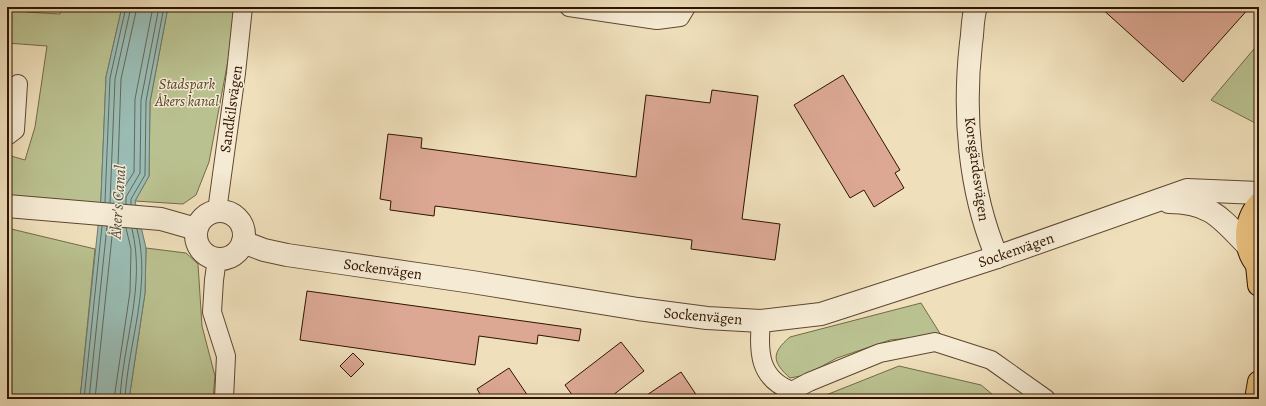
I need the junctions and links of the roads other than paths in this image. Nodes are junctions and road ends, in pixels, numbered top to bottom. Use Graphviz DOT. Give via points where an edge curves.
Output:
graph roads {
  1 [pos="243,7"];
  2 [pos="569,7"];
  3 [pos="686,7"];
  4 [pos="976,7"];
  5 [pos="18,84"];
  6 [pos="7,136"];
  7 [pos="1259,193"];
  8 [pos="1152,202"];
  9 [pos="1259,204"];
  10 [pos="7,206"];
  11 [pos="218,211"];
  12 [pos="196,229"];
  13 [pos="242,242"];
  14 [pos="1248,245"];
  15 [pos="997,257"];
  16 [pos="217,259"];
  17 [pos="1258,272"];
  18 [pos="761,321"];
  19 [pos="1259,382"];
  20 [pos="224,399"];
  21 [pos="1046,399"];
  22 [pos="1256,399"];
  1 -- 11 [label="street, Sandkilsvägen"];
  2 -- 3 [label="street" via="657,20 680,17"];
  4 -- 15 [label="street, Korsgärdesvägen" via="967,79 968,133 981,211 986,232"];
  5 -- 6 [label="street" via="15,130"];
  7 -- 8 [label="street, Sockenvägen" via="1187,190"];
  8 -- 14 [label="street, Sockenvägen" via="1184,202 1210,209"];
  8 -- 15 [label="street, Sockenvägen"];
  9 -- 14 [label="main road" via="1248,224"];
  10 -- 12 [label="street" via="161,219"];
  11 -- 12 [label="street" via="203,218"];
  11 -- 13 [label="street" via="231,214 238,220 244,232"];
  12 -- 16 [label="street" via="200,248 208,256"];
  13 -- 16 [label="street" via="231,256"];
  13 -- 18 [label="street, Sockenvägen" via="287,256 638,309 708,318"];
  14 -- 17 [label="main road"];
  15 -- 18 [label="street, Sockenvägen" via="821,314"];
  16 -- 20 [label="street" via="212,312 226,356"];
  18 -- 21 [label="street" via="759,343 763,368 780,387 792,391 880,353 935,342 991,360"];
  19 -- 22 [label="main road"];
}
